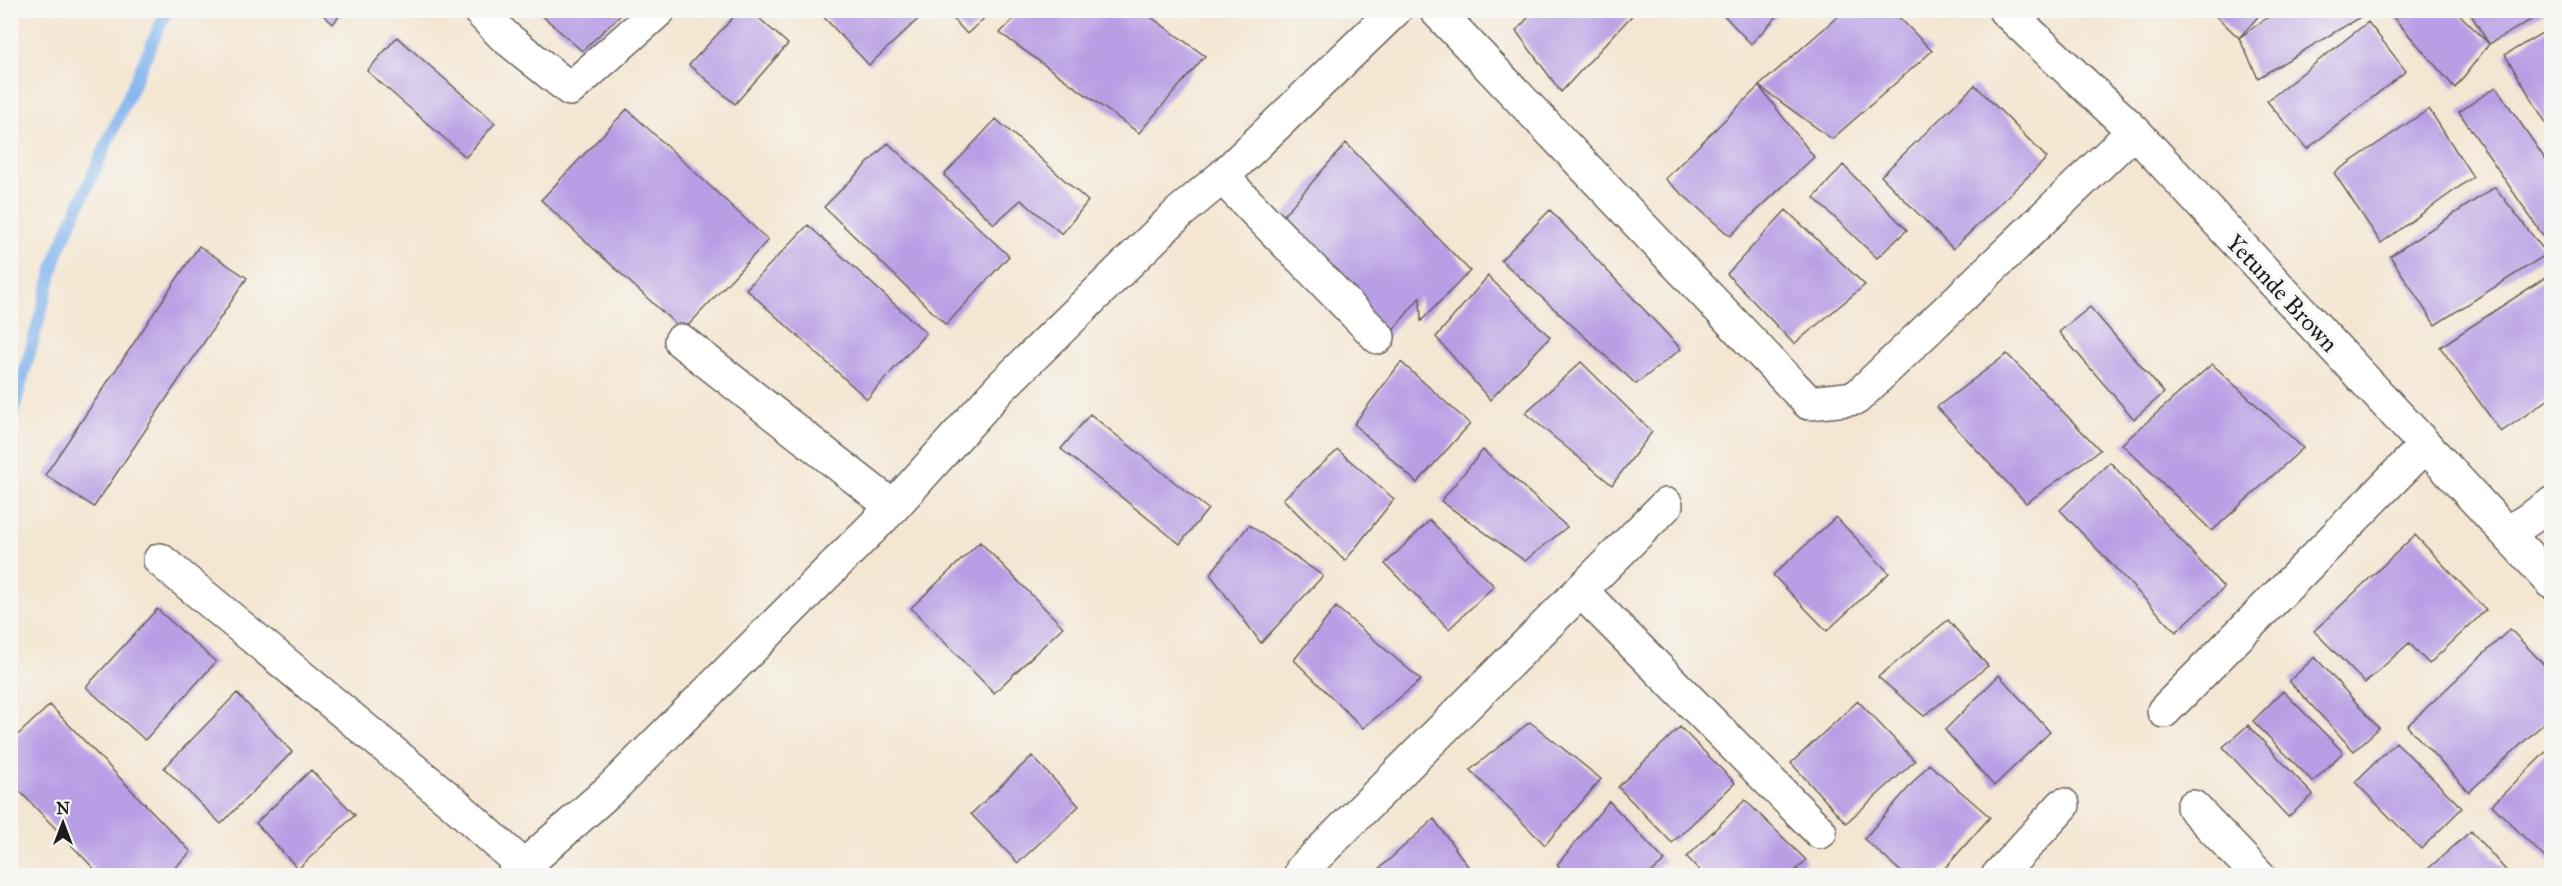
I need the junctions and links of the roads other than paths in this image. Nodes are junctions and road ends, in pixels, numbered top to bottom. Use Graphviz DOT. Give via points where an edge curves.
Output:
graph roads {
  1 [pos="479,10"];
  2 [pos="659,10"];
  3 [pos="1395,10"];
  4 [pos="1436,10"];
  5 [pos="2005,10"];
  6 [pos="2134,131"];
  7 [pos="1222,177"];
  8 [pos="1378,337"];
  9 [pos="681,341"];
  10 [pos="2424,447"];
  11 [pos="2552,504"];
  12 [pos="1666,505"];
  13 [pos="893,507"];
  14 [pos="2508,533"];
  15 [pos="160,560"];
  16 [pos="2552,582"];
  17 [pos="1581,591"];
  18 [pos="2164,711"];
  19 [pos="2063,805"];
  20 [pos="2193,807"];
  21 [pos="1820,832"];
  22 [pos="518,871"];
  23 [pos="1302,874"];
  24 [pos="1998,876"];
  25 [pos="2259,876"];
  1 -- 2 [label="street" via="504,36 570,89"];
  3 -- 7 [label="street"];
  4 -- 6 [label="street" via="1809,403 1856,398"];
  5 -- 6 [label="street, Yetunde Brown"];
  6 -- 10 [label="street, Yetunde Brown"];
  7 -- 8 [label="street"];
  7 -- 13 [label="street" via="1179,213 1000,388"];
  9 -- 13 [label="street"];
  10 -- 14 [label="street, Yetunde Brown"];
  10 -- 18 [label="street"];
  11 -- 14 [label="street"];
  12 -- 17 [label="street"];
  13 -- 22 [label="street" via="612,788"];
  14 -- 16 [label="street, Yetunde Brown"];
  15 -- 22 [label="street" via="456,804"];
  17 -- 21 [label="street"];
  17 -- 23 [label="street"];
  19 -- 24 [label="street"];
  20 -- 25 [label="street"];
}
